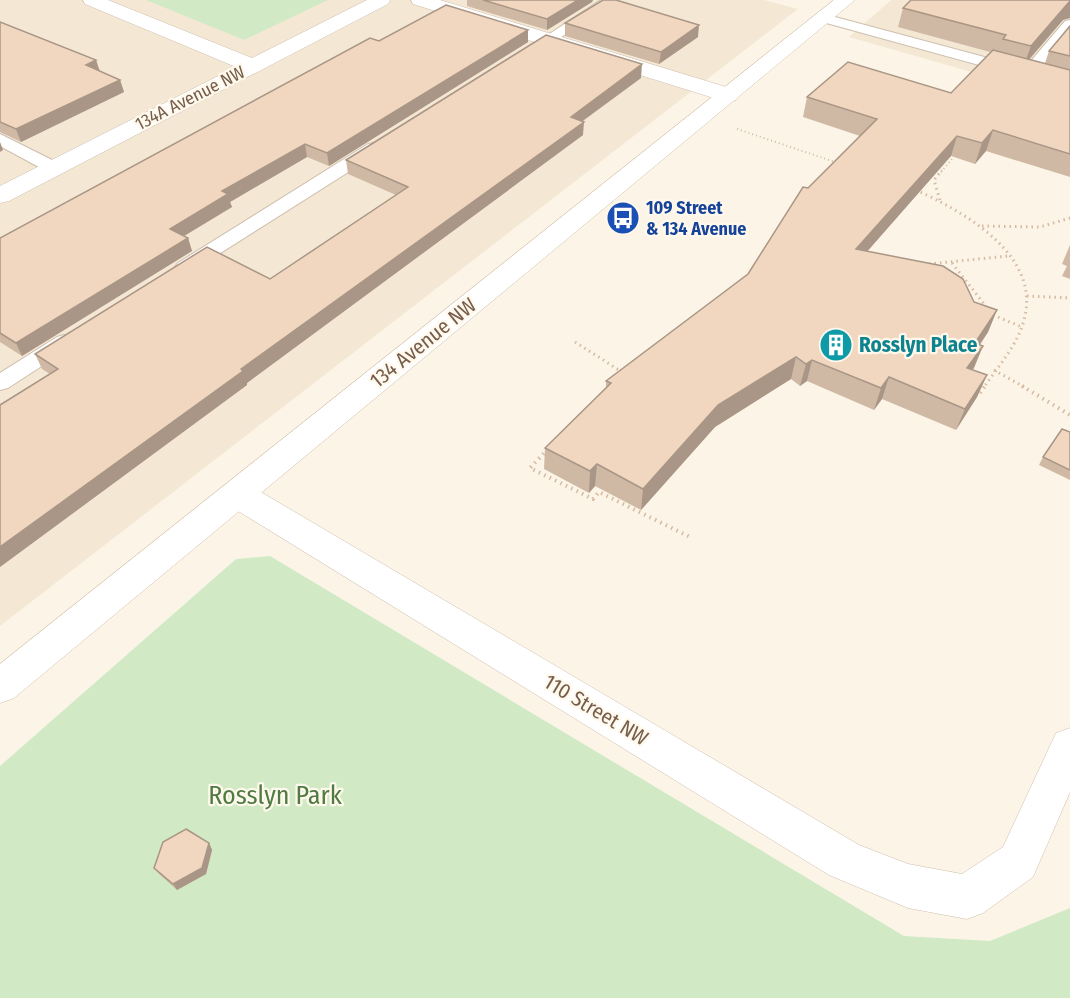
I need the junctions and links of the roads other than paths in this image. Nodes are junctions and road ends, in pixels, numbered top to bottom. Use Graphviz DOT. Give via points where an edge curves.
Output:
graph roads {
  1 [pos="92,0"];
  2 [pos="381,0"];
  3 [pos="420,0"];
  4 [pos="610,0"];
  5 [pos="846,0"];
  6 [pos="824,18"];
  7 [pos="1070,24"];
  8 [pos="547,40"];
  9 [pos="516,60"];
  10 [pos="252,66"];
  11 [pos="1028,74"];
  12 [pos="1070,85"];
  13 [pos="728,95"];
  14 [pos="0,139"];
  15 [pos="385,142"];
  16 [pos="54,168"];
  17 [pos="0,196"];
  18 [pos="172,275"];
  19 [pos="81,332"];
  20 [pos="0,383"];
  21 [pos="237,494"];
  22 [pos="0,686"];
  23 [pos="1070,746"];
  1 -- 10 [label="street"];
  2 -- 10 [label="street, 134A Avenue NW"];
  3 -- 8 [label="street"];
  4 -- 8 [label="lane"];
  5 -- 6 [label="street, 134 Avenue NW"];
  6 -- 11 [label="lane"];
  6 -- 13 [label="street, 134 Avenue NW"];
  7 -- 11 [label="lane"];
  8 -- 9 [label="lane"];
  8 -- 13 [label="street"];
  10 -- 16 [label="street, 134A Avenue NW"];
  11 -- 12 [label="lane"];
  13 -- 21 [label="street, 134 Avenue NW"];
  14 -- 16 [label="lane"];
  15 -- 18 [label="lane"];
  16 -- 17 [label="street, 134A Avenue NW"];
  19 -- 20 [label="lane"];
  21 -- 22 [label="street, 134 Avenue NW"];
  21 -- 23 [label="street, 110 Street NW" via="844,860 908,886 967,897 1018,862"];
}
